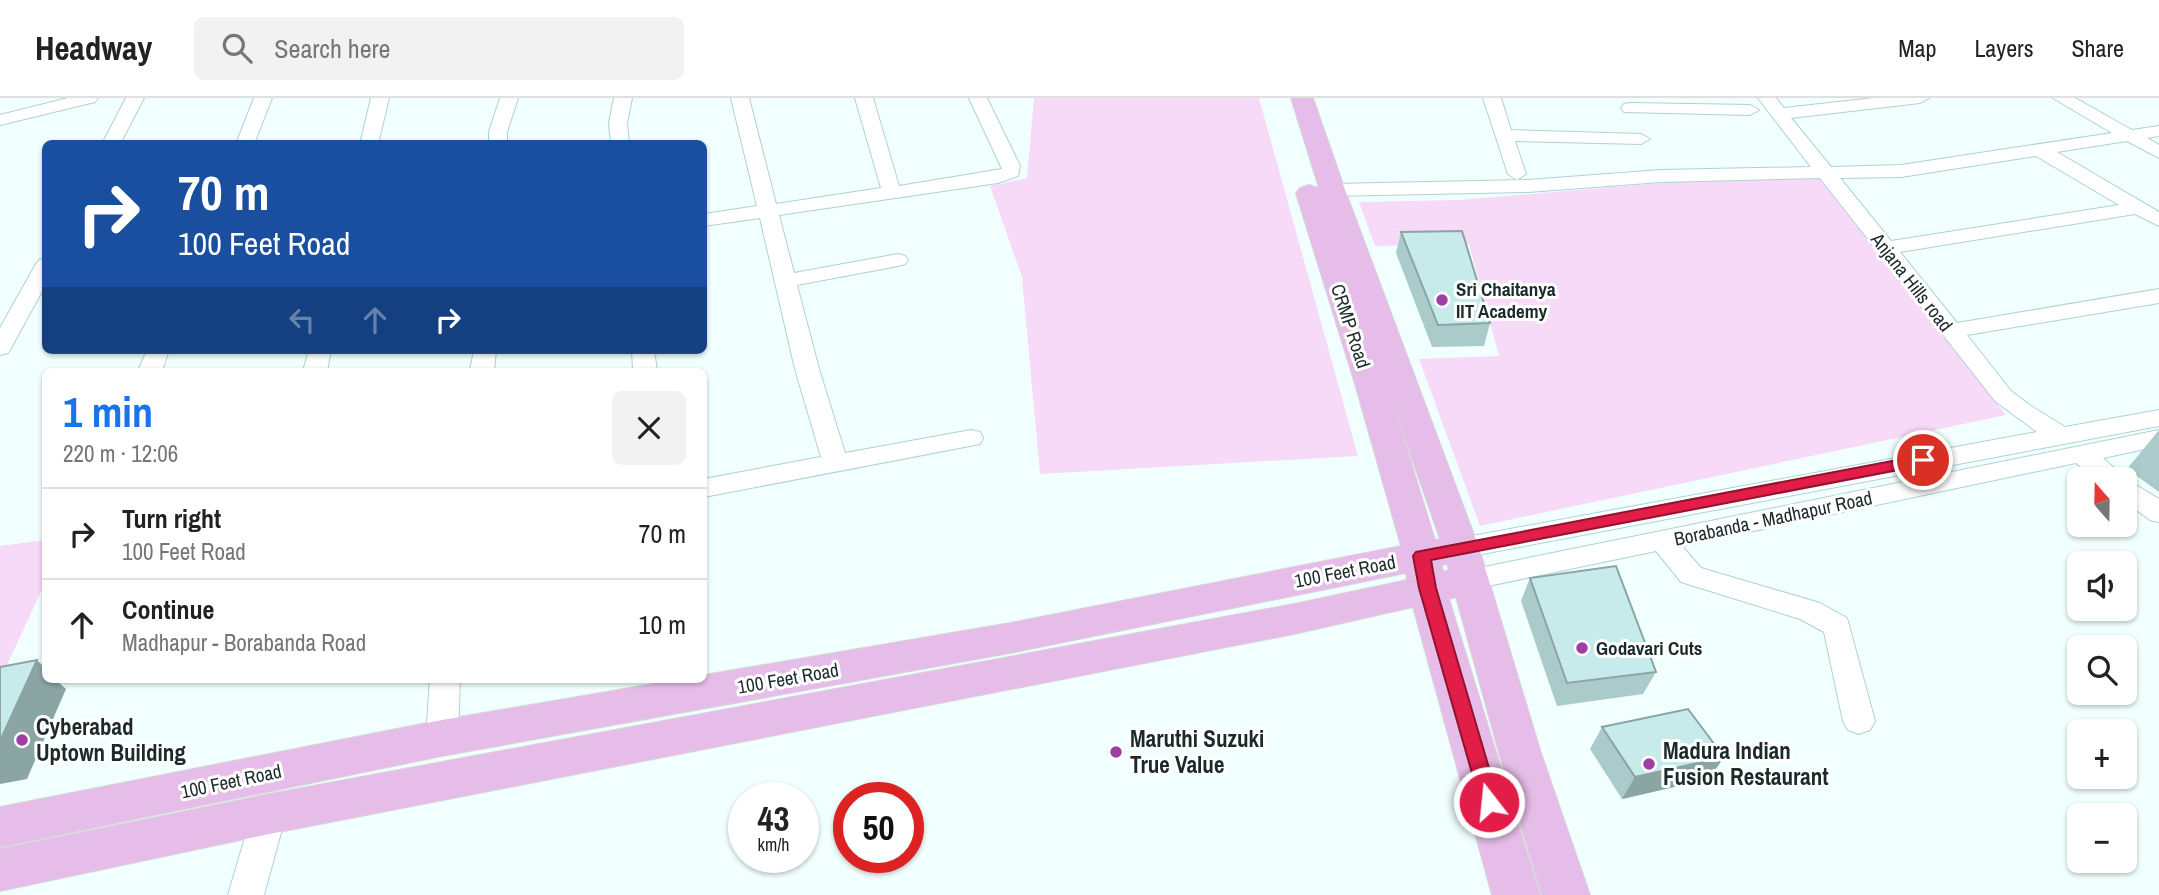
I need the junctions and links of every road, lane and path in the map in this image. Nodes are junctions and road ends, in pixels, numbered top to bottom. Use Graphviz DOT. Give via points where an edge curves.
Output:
graph roads {
  1 [pos="89,98"];
  2 [pos="135,98"];
  3 [pos="263,98"];
  4 [pos="380,98"];
  5 [pos="509,98"];
  6 [pos="622,98"];
  7 [pos="740,98"];
  8 [pos="864,98"];
  9 [pos="978,98"];
  10 [pos="1277,98"];
  11 [pos="1302,98"];
  12 [pos="1492,98"];
  13 [pos="1920,98"];
  14 [pos="2062,98"];
  15 [pos="1627,103"];
  16 [pos="46,104"];
  17 [pos="1773,106"];
  18 [pos="1750,110"];
  19 [pos="0,120"];
  20 [pos="2159,131"];
  21 [pos="1504,135"];
  22 [pos="2130,136"];
  23 [pos="1641,139"];
  24 [pos="113,140"];
  25 [pos="247,140"];
  26 [pos="370,140"];
  27 [pos="498,140"];
  28 [pos="620,140"];
  29 [pos="2041,151"];
  30 [pos="2159,152"];
  31 [pos="1826,172"];
  32 [pos="1517,174"];
  33 [pos="1661,176"];
  34 [pos="1332,190"];
  35 [pos="892,194"];
  36 [pos="2138,208"];
  37 [pos="767,211"];
  38 [pos="707,220"];
  39 [pos="2159,220"];
  40 [pos="1886,248"];
  41 [pos="898,260"];
  42 [pos="42,271"];
  43 [pos="784,281"];
  44 [pos="2159,296"];
  45 [pos="42,312"];
  46 [pos="18,315"];
  47 [pos="1951,331"];
  48 [pos="0,348"];
  49 [pos="2159,418"];
  50 [pos="2059,435"];
  51 [pos="971,438"];
  52 [pos="2159,438"];
  53 [pos="2081,454"];
  54 [pos="836,464"];
  55 [pos="2098,467"];
  56 [pos="707,487"];
  57 [pos="2137,497"];
  58 [pos="2159,513"];
  59 [pos="1662,540"];
  60 [pos="1445,568"];
  61 [pos="445,683"];
  62 [pos="1859,721"];
  63 [pos="442,738"];
  64 [pos="269,814"];
  65 [pos="0,827"];
  66 [pos="0,870"];
  67 [pos="246,895"];
  68 [pos="1516,895"];
  69 [pos="1566,895"];
  1 -- 16 [label="street"];
  2 -- 24 [label="street"];
  3 -- 25 [label="street"];
  4 -- 26 [label="street"];
  5 -- 27 [label="street"];
  6 -- 28 [label="street"];
  7 -- 37 [label="street"];
  8 -- 35 [label="street"];
  9 -- 35 [label="street" via="1012,172"];
  10 -- 60 [label="main road, CRMP Road" via="1371,384"];
  11 -- 34 [label="main road, CRMP Road"];
  12 -- 21 [label="street"];
  13 -- 17 [label="street"];
  14 -- 22 [label="street"];
  15 -- 18 [label="street"];
  15 -- 23 [label="street"];
  16 -- 19 [label="street"];
  17 -- 31 [label="street, Anjana Hills road"];
  20 -- 22 [label="street"];
  21 -- 23 [label="street"];
  21 -- 32 [label="street"];
  22 -- 29 [label="street"];
  22 -- 30 [label="street"];
  23 -- 33 [label="street"];
  29 -- 31 [label="street" via="1901,171"];
  29 -- 36 [label="street"];
  31 -- 33 [label="street"];
  31 -- 40 [label="street, Anjana Hills road"];
  33 -- 34 [label="street" via="1528,186"];
  34 -- 60 [label="main road, CRMP Road"];
  35 -- 37 [label="street"];
  36 -- 39 [label="street"];
  36 -- 40 [label="street"];
  37 -- 38 [label="street"];
  37 -- 43 [label="street"];
  40 -- 47 [label="street, Anjana Hills road"];
  41 -- 43 [label="street"];
  42 -- 46 [label="street"];
  43 -- 54 [label="street"];
  44 -- 47 [label="street"];
  45 -- 46 [label="street"];
  46 -- 48 [label="street"];
  47 -- 50 [label="street, Anjana Hills road" via="2011,404"];
  49 -- 50 [label="street"];
  50 -- 60 [label="street"];
  51 -- 54 [label="street"];
  52 -- 53 [label="street, Borabanda - Madhapur Road"];
  53 -- 55 [label="street"];
  53 -- 59 [label="street, Borabanda - Madhapur Road"];
  54 -- 56 [label="street"];
  57 -- 58 [label="street"];
  59 -- 60 [label="street, Borabanda - Madhapur Road"];
  59 -- 62 [label="street" via="1691,575 1810,611 1837,626"];
  60 -- 63 [label="main road, 100 Feet Road" via="1010,638"];
  60 -- 64 [label="main road, 100 Feet Road" via="1294,619"];
  60 -- 68 [label="main road"];
  60 -- 69 [label="main road" via="1520,753"];
  61 -- 63 [label="street"];
  63 -- 65 [label="main road, 100 Feet Road"];
  64 -- 66 [label="main road, 100 Feet Road"];
  64 -- 67 [label="street"];
}
